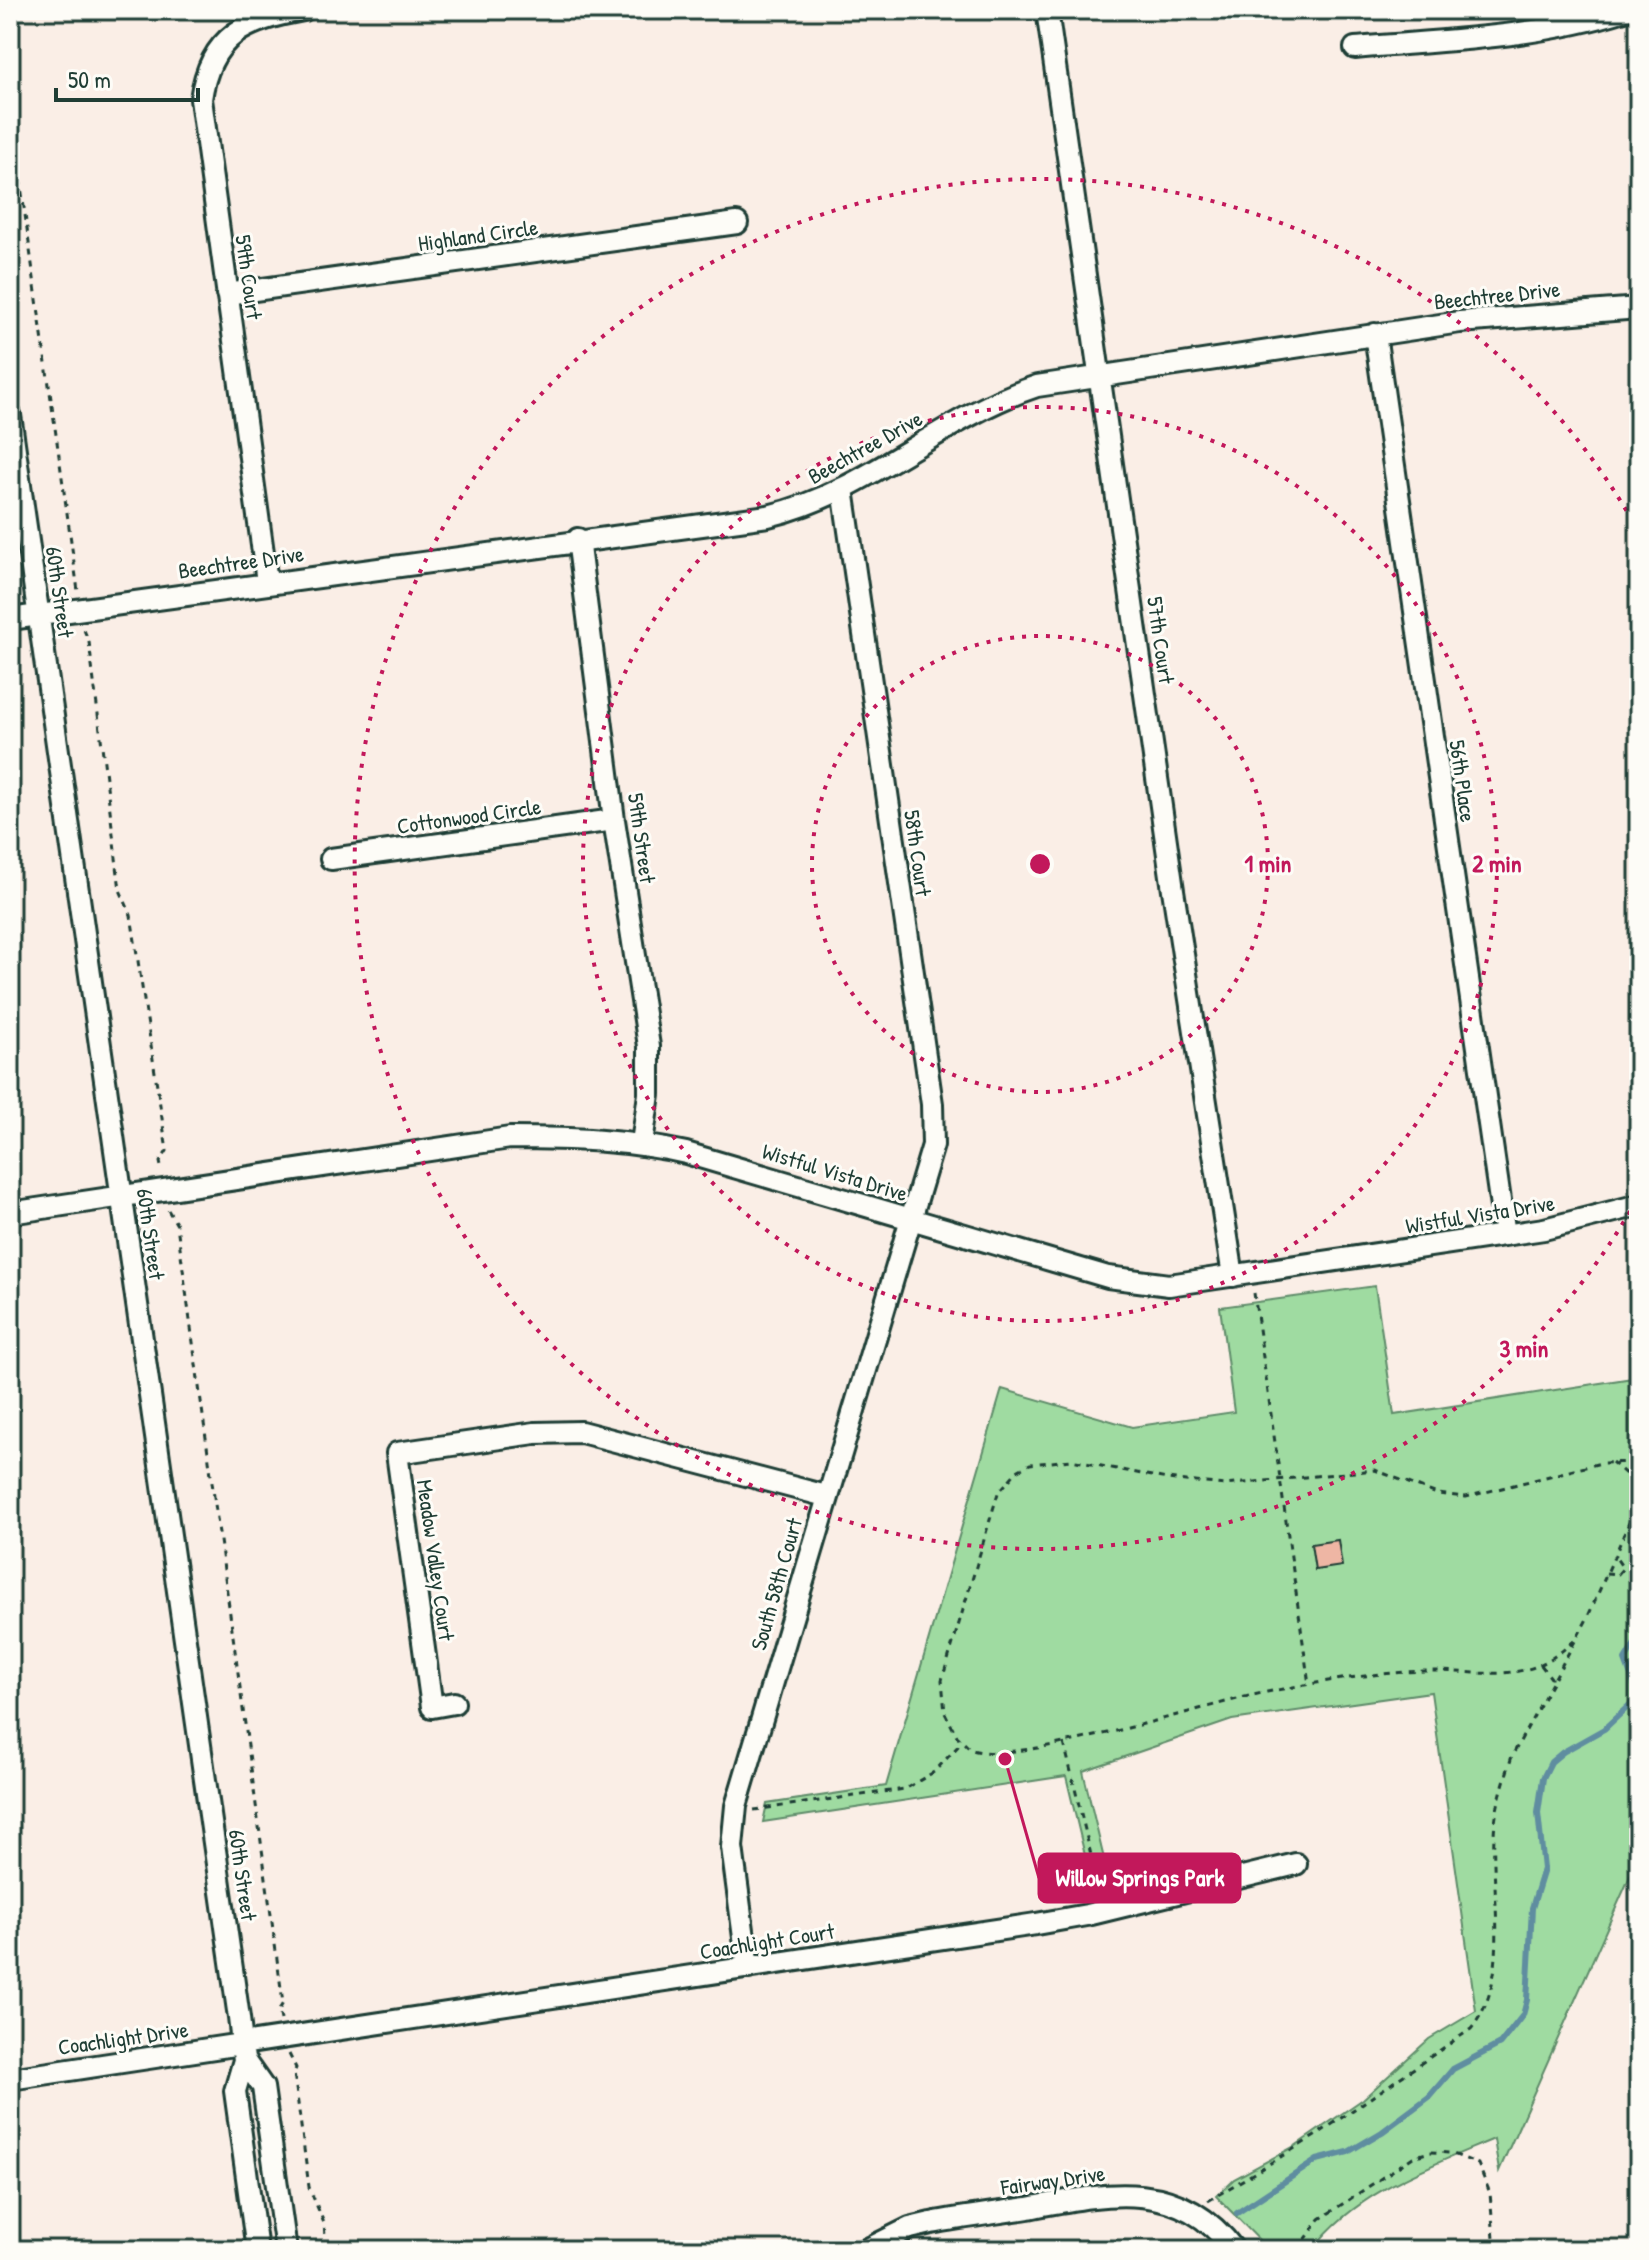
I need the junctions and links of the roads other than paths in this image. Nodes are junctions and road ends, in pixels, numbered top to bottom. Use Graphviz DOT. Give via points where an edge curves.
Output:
graph roads {
  1 [pos="304,10"];
  2 [pos="1047,10"];
  3 [pos="1625,10"];
  4 [pos="1355,48"];
  5 [pos="737,223"];
  6 [pos="227,294"];
  7 [pos="1639,308"];
  8 [pos="1375,334"];
  9 [pos="1099,375"];
  10 [pos="10,415"];
  11 [pos="843,489"];
  12 [pos="578,539"];
  13 [pos="267,582"];
  14 [pos="39,615"];
  15 [pos="10,619"];
  16 [pos="614,820"];
  17 [pos="331,859"];
  18 [pos="642,1143"];
  19 [pos="122,1197"];
  20 [pos="1639,1205"];
  21 [pos="10,1213"];
  22 [pos="912,1221"];
  23 [pos="1505,1235"];
  24 [pos="1242,1275"];
  25 [pos="826,1496"];
  26 [pos="454,1703"];
  27 [pos="1296,1864"];
  28 [pos="748,1968"];
  29 [pos="243,2052"];
  30 [pos="10,2079"];
  31 [pos="257,2250"];
  32 [pos="286,2250"];
  33 [pos="866,2250"];
  34 [pos="1234,2250"];
  1 -- 6 [label="street, 59th Court" via="238,30 223,43 204,80 202,113"];
  2 -- 9 [label="street, 57th Court"];
  3 -- 4 [label="street" via="1520,34"];
  5 -- 6 [label="street, Highland Circle"];
  6 -- 13 [label="street, 59th Court"];
  7 -- 8 [label="street, Beechtree Drive" via="1474,320"];
  8 -- 9 [label="street, Beechtree Drive"];
  8 -- 23 [label="street, 56th Place"];
  9 -- 11 [label="street, Beechtree Drive" via="1007,396"];
  9 -- 24 [label="street, 57th Court"];
  10 -- 14 [label="street, 60th Street"];
  11 -- 12 [label="street, Beechtree Drive" via="768,516"];
  11 -- 22 [label="street, 58th Court" via="933,1118 933,1145"];
  12 -- 13 [label="street, Beechtree Drive"];
  12 -- 16 [label="street, 59th Street"];
  13 -- 14 [label="street, Beechtree Drive"];
  14 -- 15 [label="street, Beechtree Drive"];
  14 -- 19 [label="street, 60th Street"];
  16 -- 17 [label="street, Cottonwood Circle"];
  16 -- 18 [label="street, 59th Street" via="649,1046"];
  18 -- 19 [label="street, Wistful Vista Drive" via="510,1138"];
  18 -- 22 [label="street, Wistful Vista Drive"];
  19 -- 21 [label="street, Wistful Vista Drive"];
  19 -- 29 [label="street, 60th Street"];
  20 -- 23 [label="street, Wistful Vista Drive"];
  22 -- 24 [label="street, Wistful Vista Drive" via="1138,1283 1169,1285"];
  22 -- 25 [label="street, South 58th Court"];
  23 -- 24 [label="street, Wistful Vista Drive"];
  25 -- 26 [label="street, Meadow Valley Court" via="581,1432 535,1433 397,1453 432,1707"];
  25 -- 28 [label="street, South 58th Court" via="736,1806 732,1847"];
  27 -- 28 [label="street, Coachlight Court" via="1087,1915"];
  28 -- 29 [label="street, Coachlight Court"];
  29 -- 30 [label="street, Coachlight Drive"];
  29 -- 31 [label="street, 60th Street" via="235,2091"];
  29 -- 32 [label="street, 60th Street" via="263,2087"];
  33 -- 34 [label="street, Fairway Drive" via="910,2228 954,2219 1073,2199 1137,2195 1190,2209"];
}
